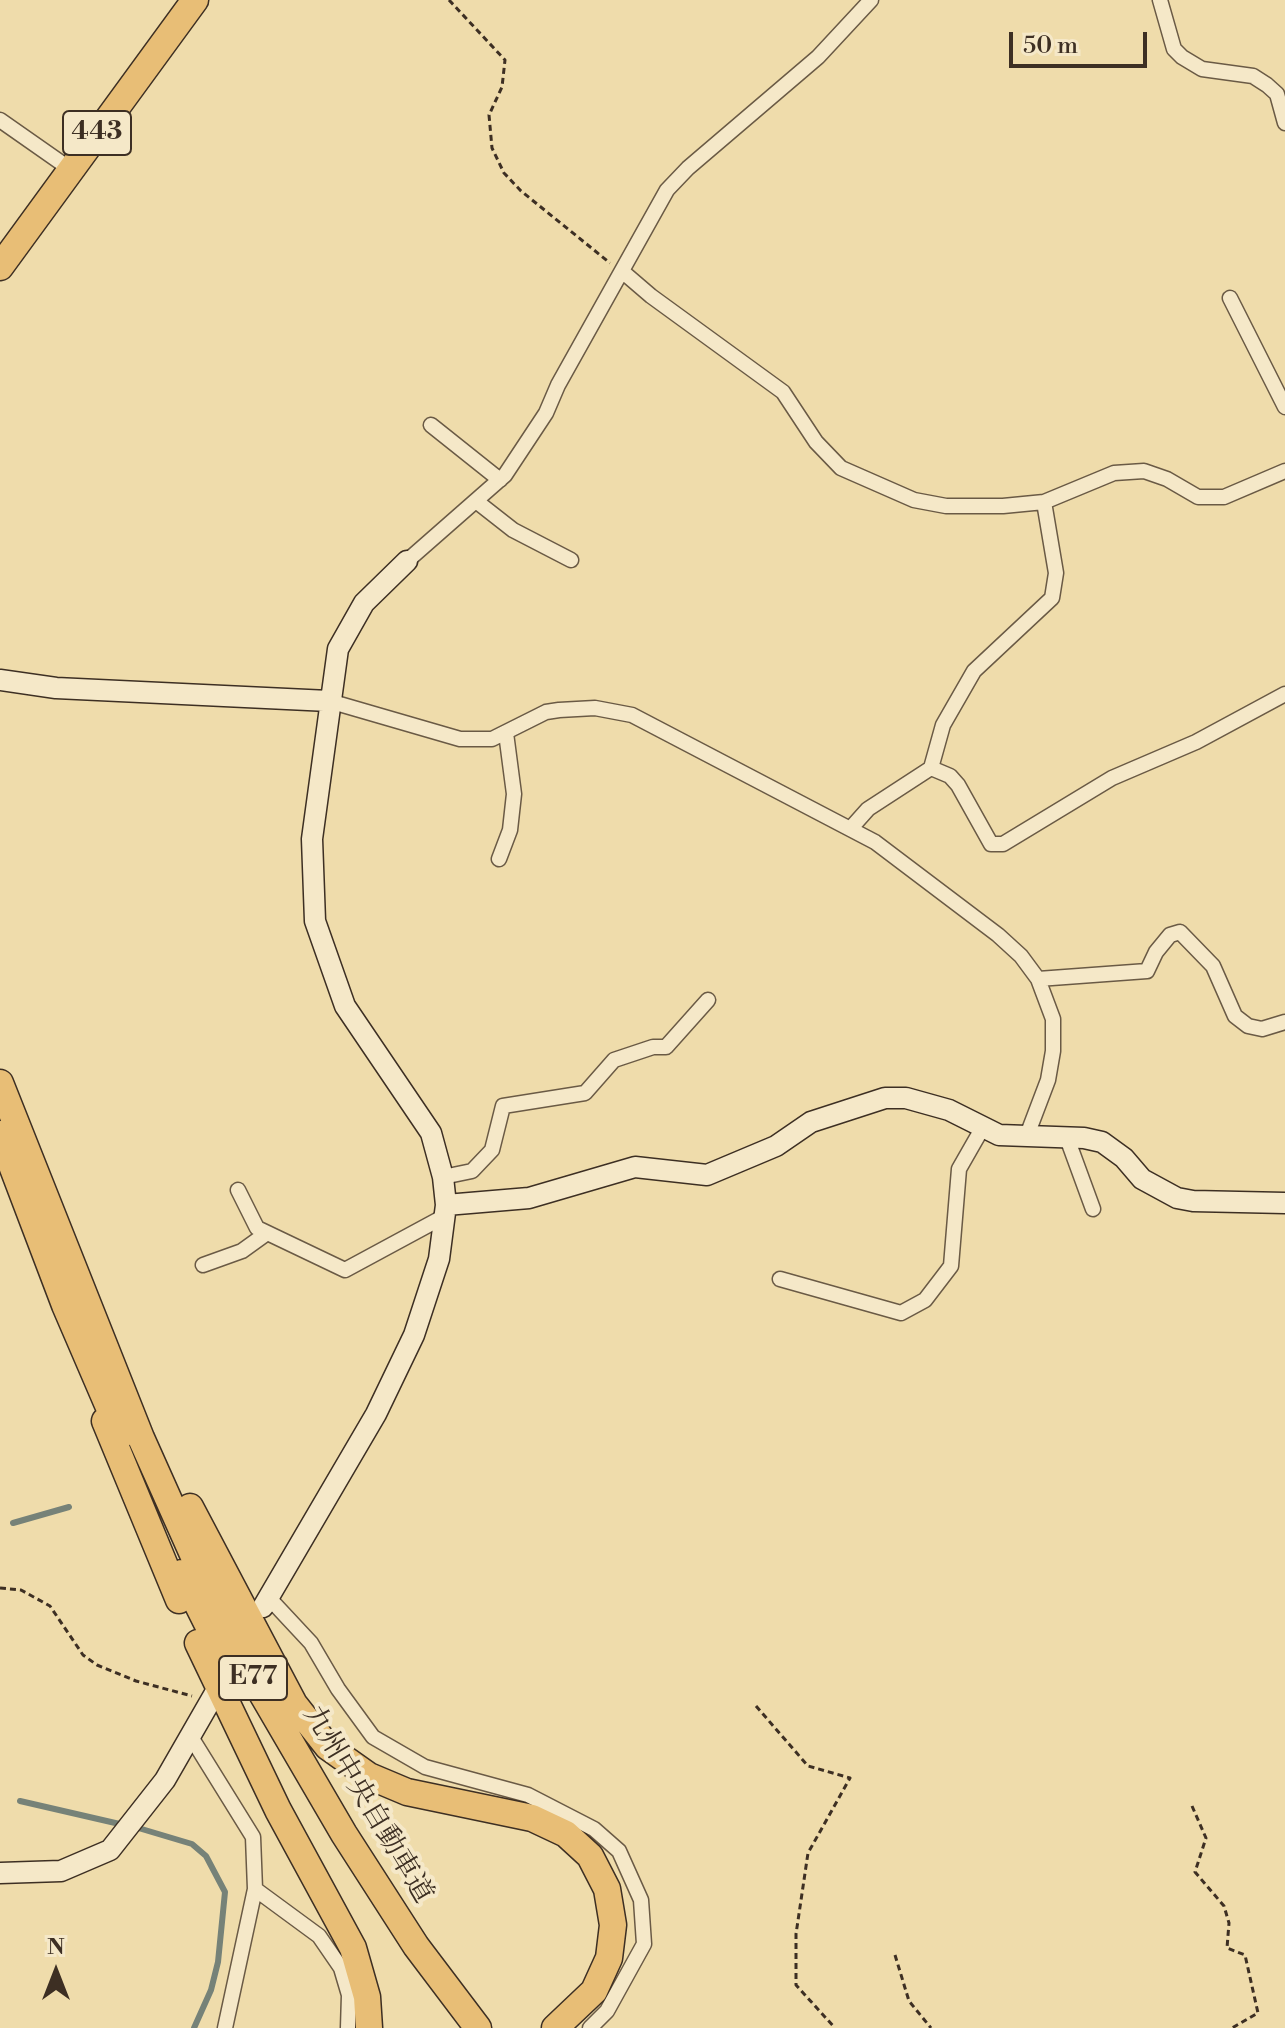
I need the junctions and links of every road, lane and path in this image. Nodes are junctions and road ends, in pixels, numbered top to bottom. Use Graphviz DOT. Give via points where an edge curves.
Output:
graph roads {
  1 [pos="195,0"];
  2 [pos="449,0"];
  3 [pos="871,0"];
  4 [pos="1160,0"];
  5 [pos="0,120"];
  6 [pos="1285,123"];
  7 [pos="70,169"];
  8 [pos="0,267"];
  9 [pos="623,272"];
  10 [pos="1230,298"];
  11 [pos="1285,407"];
  12 [pos="431,425"];
  13 [pos="1285,471"];
  14 [pos="500,480"];
  15 [pos="476,501"];
  16 [pos="1044,502"];
  17 [pos="571,560"];
  18 [pos="407,561"];
  19 [pos="0,680"];
  20 [pos="1285,694"];
  21 [pos="329,701"];
  22 [pos="506,733"];
  23 [pos="931,768"];
  24 [pos="851,828"];
  25 [pos="499,859"];
  26 [pos="1038,979"];
  27 [pos="708,1000"];
  28 [pos="1285,1022"];
  29 [pos="0,1083"];
  30 [pos="983,1127"];
  31 [pos="0,1134"];
  32 [pos="1026,1138"];
  33 [pos="1067,1138"];
  34 [pos="443,1177"];
  35 [pos="238,1190"];
  36 [pos="1285,1203"];
  37 [pos="1093,1209"];
  38 [pos="445,1210"];
  39 [pos="267,1233"];
  40 [pos="203,1265"];
  41 [pos="780,1279"];
  42 [pos="75,1301"];
  43 [pos="0,1588"];
  44 [pos="266,1602"];
  45 [pos="213,1697"];
  46 [pos="756,1706"];
  47 [pos="191,1737"];
  48 [pos="1192,1806"];
  49 [pos="0,1873"];
  50 [pos="255,1889"];
  51 [pos="895,1955"];
  52 [pos="225,2028"];
  53 [pos="348,2028"];
  54 [pos="369,2028"];
  55 [pos="456,2028"];
  56 [pos="478,2028"];
  57 [pos="555,2028"];
  58 [pos="590,2028"];
  59 [pos="835,2028"];
  60 [pos="931,2028"];
  61 [pos="1232,2028"];
  1 -- 7 [label="highway, 443"];
  2 -- 9 [label="path" via="505,60 502,87 489,115 492,148 504,173"];
  3 -- 9 [label="street" via="818,57 667,190"];
  4 -- 6 [label="street" via="1174,49 1182,57 1202,69 1253,76 1277,94"];
  5 -- 7 [label="street"];
  7 -- 8 [label="highway, 443"];
  9 -- 14 [label="street" via="546,413"];
  9 -- 16 [label="street" via="783,392 816,442 841,468 914,500 946,506"];
  10 -- 11 [label="street"];
  12 -- 14 [label="street"];
  13 -- 16 [label="street" via="1224,497 1198,497 1144,471 1114,473"];
  14 -- 15 [label="street"];
  15 -- 17 [label="street" via="513,530"];
  15 -- 18 [label="street"];
  16 -- 23 [label="street" via="1056,573 1052,598 974,671 943,725"];
  18 -- 21 [label="street" via="364,603 338,649"];
  19 -- 21 [label="street" via="56,688"];
  20 -- 23 [label="street" via="1196,742 1112,778 1003,844 991,844 958,785"];
  21 -- 22 [label="street" via="460,739 492,739"];
  21 -- 34 [label="street" via="312,839 315,921 345,1006 431,1133"];
  22 -- 24 [label="street" via="559,710 595,708 632,715"];
  22 -- 25 [label="street" via="514,794 510,830"];
  23 -- 24 [label="street" via="868,809"];
  24 -- 26 [label="street" via="907,863 998,935"];
  26 -- 28 [label="street" via="1147,971 1170,935 1180,932 1213,966 1235,1016 1262,1029"];
  26 -- 32 [label="street" via="1053,1019 1053,1051"];
  27 -- 34 [label="street" via="666,1047 614,1060 585,1093 503,1106 492,1150 472,1171"];
  29 -- 42 [label="highway, E77"];
  30 -- 32 [label="street"];
  30 -- 38 [label="street" via="924,1101 885,1098 811,1122 776,1146 707,1175 635,1167 529,1198"];
  30 -- 41 [label="street" via="959,1169 951,1266 925,1300 901,1313"];
  31 -- 42 [label="highway, E77"];
  32 -- 33 [label="street"];
  33 -- 36 [label="street" via="1112,1147 1142,1179 1177,1198"];
  33 -- 37 [label="street"];
  34 -- 38 [label="street"];
  35 -- 39 [label="street" via="257,1228"];
  38 -- 39 [label="street" via="345,1270"];
  38 -- 44 [label="street" via="439,1259 414,1335 376,1414"];
  39 -- 40 [label="street" via="242,1251"];
  42 -- 54 [label="highway" via="88,1378 171,1584 278,1810 353,1948 367,1997"];
  42 -- 55 [label="highway, 九州中央自動車道 / E77" via="202,1619 343,1863"];
  42 -- 56 [label="highway, 九州中央自動車道 / E77" via="257,1685 344,1834"];
  42 -- 57 [label="highway" via="294,1704 328,1747 369,1776 407,1792 532,1818 566,1834 590,1856 607,1889 613,1925 609,1958 594,1991"];
  43 -- 45 [label="path" via="21,1590 50,1606 83,1655 97,1665 136,1681"];
  44 -- 58 [label="street" via="311,1643 373,1737 425,1767 541,1801 594,1829 619,1851 641,1900 644,1944 607,2011"];
  45 -- 47 [label="street"];
  46 -- 59 [label="path" via="808,1766 850,1778 808,1853 796,1934 796,1985"];
  47 -- 49 [label="street" via="110,1850 61,1871"];
  47 -- 50 [label="street" via="253,1837"];
  48 -- 61 [label="path" via="1206,1838 1195,1872 1224,1906 1227,1948 1245,1955 1258,2013"];
  50 -- 52 [label="street"];
  50 -- 53 [label="street" via="319,1936 341,1968 349,1995"];
  51 -- 60 [label="path" via="909,2001"];
}
